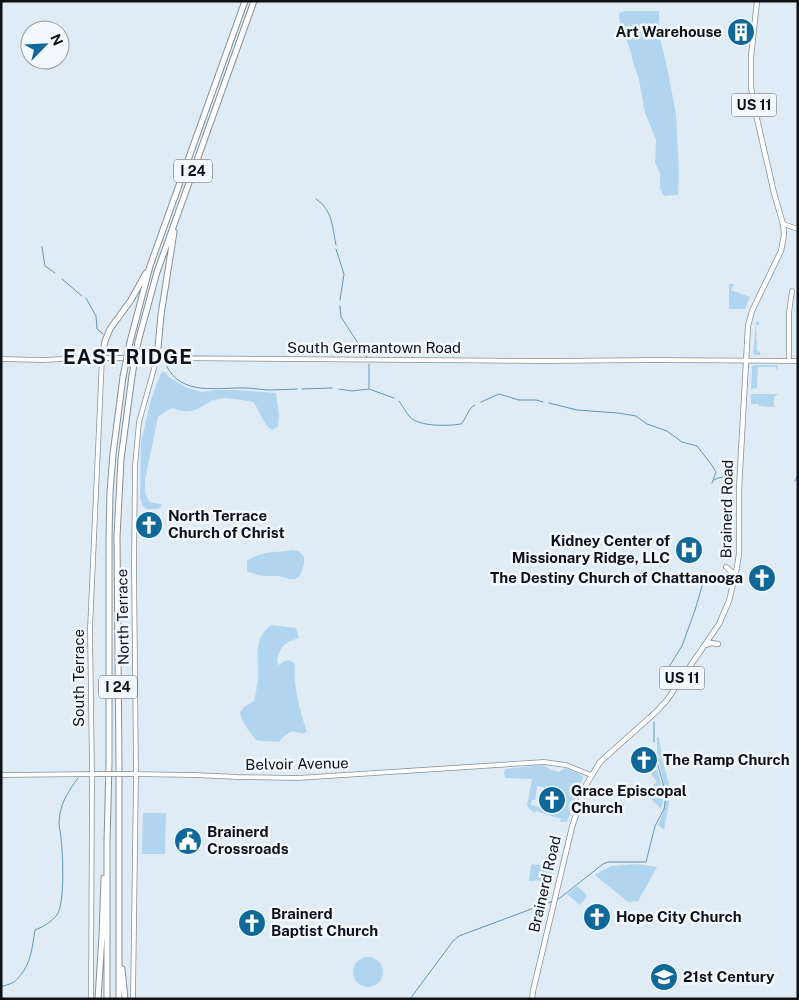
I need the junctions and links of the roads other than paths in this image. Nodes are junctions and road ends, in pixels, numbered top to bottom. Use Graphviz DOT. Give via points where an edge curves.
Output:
graph roads {
  1 [pos="245,1"];
  2 [pos="254,1"];
  3 [pos="757,1"];
  4 [pos="176,220"];
  5 [pos="783,224"];
  6 [pos="798,228"];
  7 [pos="150,266"];
  8 [pos="792,291"];
  9 [pos="102,358"];
  10 [pos="157,358"];
  11 [pos="1,359"];
  12 [pos="746,360"];
  13 [pos="789,360"];
  14 [pos="798,361"];
  15 [pos="726,567"];
  16 [pos="735,579"];
  17 [pos="718,644"];
  18 [pos="704,645"];
  19 [pos="92,774"];
  20 [pos="119,774"];
  21 [pos="136,774"];
  22 [pos="1,775"];
  23 [pos="591,775"];
  24 [pos="107,843"];
  25 [pos="119,936"];
  26 [pos="91,999"];
  27 [pos="98,999"];
  28 [pos="107,999"];
  29 [pos="119,999"];
  30 [pos="125,999"];
  31 [pos="133,999"];
  32 [pos="532,999"];
  1 -- 7 [label="highway, I 24"];
  2 -- 4 [label="highway, I 24"];
  3 -- 5 [label="main road, Brainerd Road / US 11" via="751,87"];
  4 -- 10 [label="highway" via="160,314"];
  4 -- 20 [label="highway, I 24, bridge" via="157,272 138,342 121,459 117,547"];
  5 -- 6 [label="street"];
  5 -- 12 [label="main road, Brainerd Road / US 11" via="781,251 752,311"];
  7 -- 9 [label="highway" via="110,329"];
  7 -- 24 [label="highway, I 24, bridge" via="123,376 110,492"];
  8 -- 13 [label="street"];
  9 -- 10 [label="street, South Germantown Road"];
  9 -- 11 [label="street, South Germantown Road"];
  9 -- 19 [label="street, South Terrace" via="90,629"];
  10 -- 12 [label="street, South Germantown Road"];
  10 -- 21 [label="street, North Terrace" via="139,422 135,466"];
  12 -- 13 [label="street, South Germantown Road"];
  12 -- 16 [label="main road, Brainerd Road / US 11" via="738,488 739,554"];
  13 -- 14 [label="street, South Germantown Road"];
  15 -- 16 [label="main road"];
  16 -- 18 [label="main road, Brainerd Road / US 11" via="725,612"];
  17 -- 18 [label="main road"];
  18 -- 23 [label="main road, Brainerd Road / US 11" via="664,704 604,758"];
  19 -- 20 [label="street, Belvoir Avenue, bridge"];
  19 -- 22 [label="street, Belvoir Avenue"];
  19 -- 26 [label="street, South Terrace"];
  20 -- 21 [label="street, Belvoir Avenue, bridge"];
  20 -- 25 [label="highway, I 24"];
  21 -- 23 [label="street, Belvoir Avenue" via="298,778 544,762 566,765"];
  21 -- 31 [label="street, North Terrace"];
  23 -- 32 [label="main road, Brainerd Road / US 11" via="574,819"];
  24 -- 27 [label="highway"];
  24 -- 28 [label="highway, I 24"];
  25 -- 29 [label="highway, I 24"];
  25 -- 30 [label="highway"];
}
